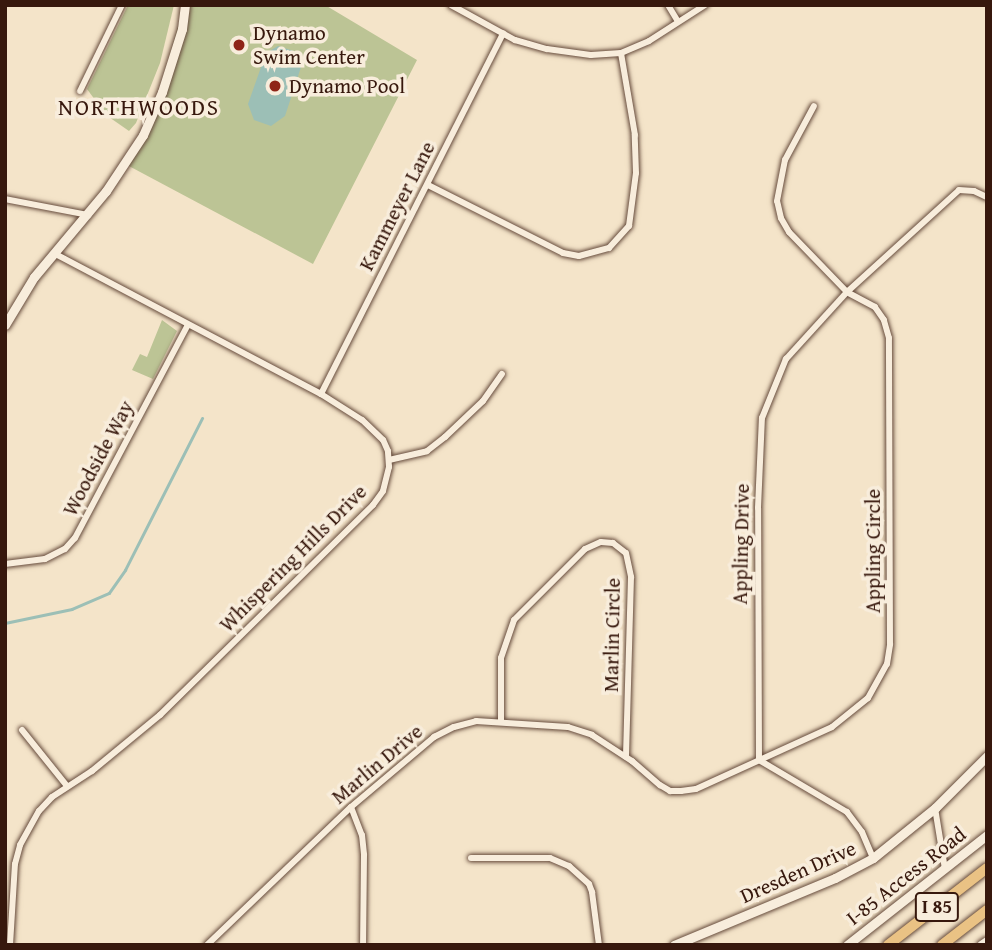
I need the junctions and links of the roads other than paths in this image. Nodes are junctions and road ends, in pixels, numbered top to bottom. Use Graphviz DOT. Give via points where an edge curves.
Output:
graph roads {
  1 [pos="122,5"];
  2 [pos="185,5"];
  3 [pos="451,5"];
  4 [pos="667,5"];
  5 [pos="705,5"];
  6 [pos="677,20"];
  7 [pos="503,33"];
  8 [pos="621,53"];
  9 [pos="80,91"];
  10 [pos="814,106"];
  11 [pos="428,185"];
  12 [pos="987,197"];
  13 [pos="5,199"];
  14 [pos="88,215"];
  15 [pos="55,254"];
  16 [pos="847,292"];
  17 [pos="5,325"];
  18 [pos="188,325"];
  19 [pos="502,374"];
  20 [pos="321,394"];
  21 [pos="389,460"];
  22 [pos="5,564"];
  23 [pos="501,722"];
  24 [pos="22,730"];
  25 [pos="987,756"];
  26 [pos="626,757"];
  27 [pos="759,760"];
  28 [pos="67,786"];
  29 [pos="351,807"];
  30 [pos="935,808"];
  31 [pos="987,835"];
  32 [pos="873,858"];
  33 [pos="471,859"];
  34 [pos="944,869"];
  35 [pos="987,869"];
  36 [pos="987,910"];
  37 [pos="987,941"];
  38 [pos="10,945"];
  39 [pos="207,945"];
  40 [pos="363,945"];
  41 [pos="599,945"];
  42 [pos="674,945"];
  43 [pos="847,945"];
  44 [pos="888,945"];
  45 [pos="942,945"];
  46 [pos="981,945"];
  1 -- 9 [label="street"];
  2 -- 14 [label="street" via="162,92 143,135"];
  3 -- 7 [label="street"];
  4 -- 6 [label="street"];
  5 -- 6 [label="street"];
  6 -- 8 [label="street" via="649,41"];
  7 -- 8 [label="street" via="547,49 591,55"];
  7 -- 11 [label="street, Kammeyer Lane"];
  8 -- 11 [label="street" via="635,135 636,173 629,226 609,248 579,256 563,253"];
  10 -- 16 [label="street, Appling Circle" via="785,160 777,201 789,232"];
  11 -- 20 [label="street, Kammeyer Lane"];
  12 -- 16 [label="street, Appling Drive" via="959,190"];
  13 -- 14 [label="street"];
  14 -- 15 [label="street"];
  15 -- 17 [label="street" via="34,277"];
  15 -- 18 [label="street"];
  16 -- 27 [label="street, Appling Drive" via="786,359 762,418"];
  16 -- 27 [label="street, Appling Circle" via="875,307 889,338 887,664 874,690 854,712"];
  18 -- 20 [label="street"];
  18 -- 22 [label="street, Woodside Way" via="75,538 45,559"];
  19 -- 21 [label="street" via="483,401 445,437 427,450"];
  20 -- 21 [label="street" via="373,428 383,439"];
  21 -- 28 [label="street, Whispering Hills Drive" via="383,491 373,505 160,716"];
  23 -- 26 [label="street, Marlin Drive" via="568,727 592,735"];
  23 -- 26 [label="street, Marlin Circle" via="501,658 514,621 585,549 613,543 626,553 631,577"];
  23 -- 29 [label="street, Marlin Drive" via="476,720 434,737"];
  24 -- 28 [label="street"];
  25 -- 30 [label="street, Dresden Drive"];
  26 -- 27 [label="street, Marlin Drive" via="670,791 696,789"];
  27 -- 32 [label="street" via="847,811"];
  28 -- 38 [label="street, Whispering Hills Drive" via="39,811 20,845 12,883"];
  29 -- 39 [label="street, Marlin Drive"];
  29 -- 40 [label="street" via="364,855"];
  30 -- 32 [label="street, Dresden Drive"];
  30 -- 34 [label="street"];
  31 -- 34 [label="street, I-85 Access Road"];
  32 -- 42 [label="street, Dresden Drive"];
  33 -- 41 [label="street" via="550,858 569,866 589,884"];
  34 -- 43 [label="street, I-85 Access Road"];
  35 -- 44 [label="highway, I 85"];
  36 -- 45 [label="highway, I 85"];
  37 -- 46 [label="street"];
}
